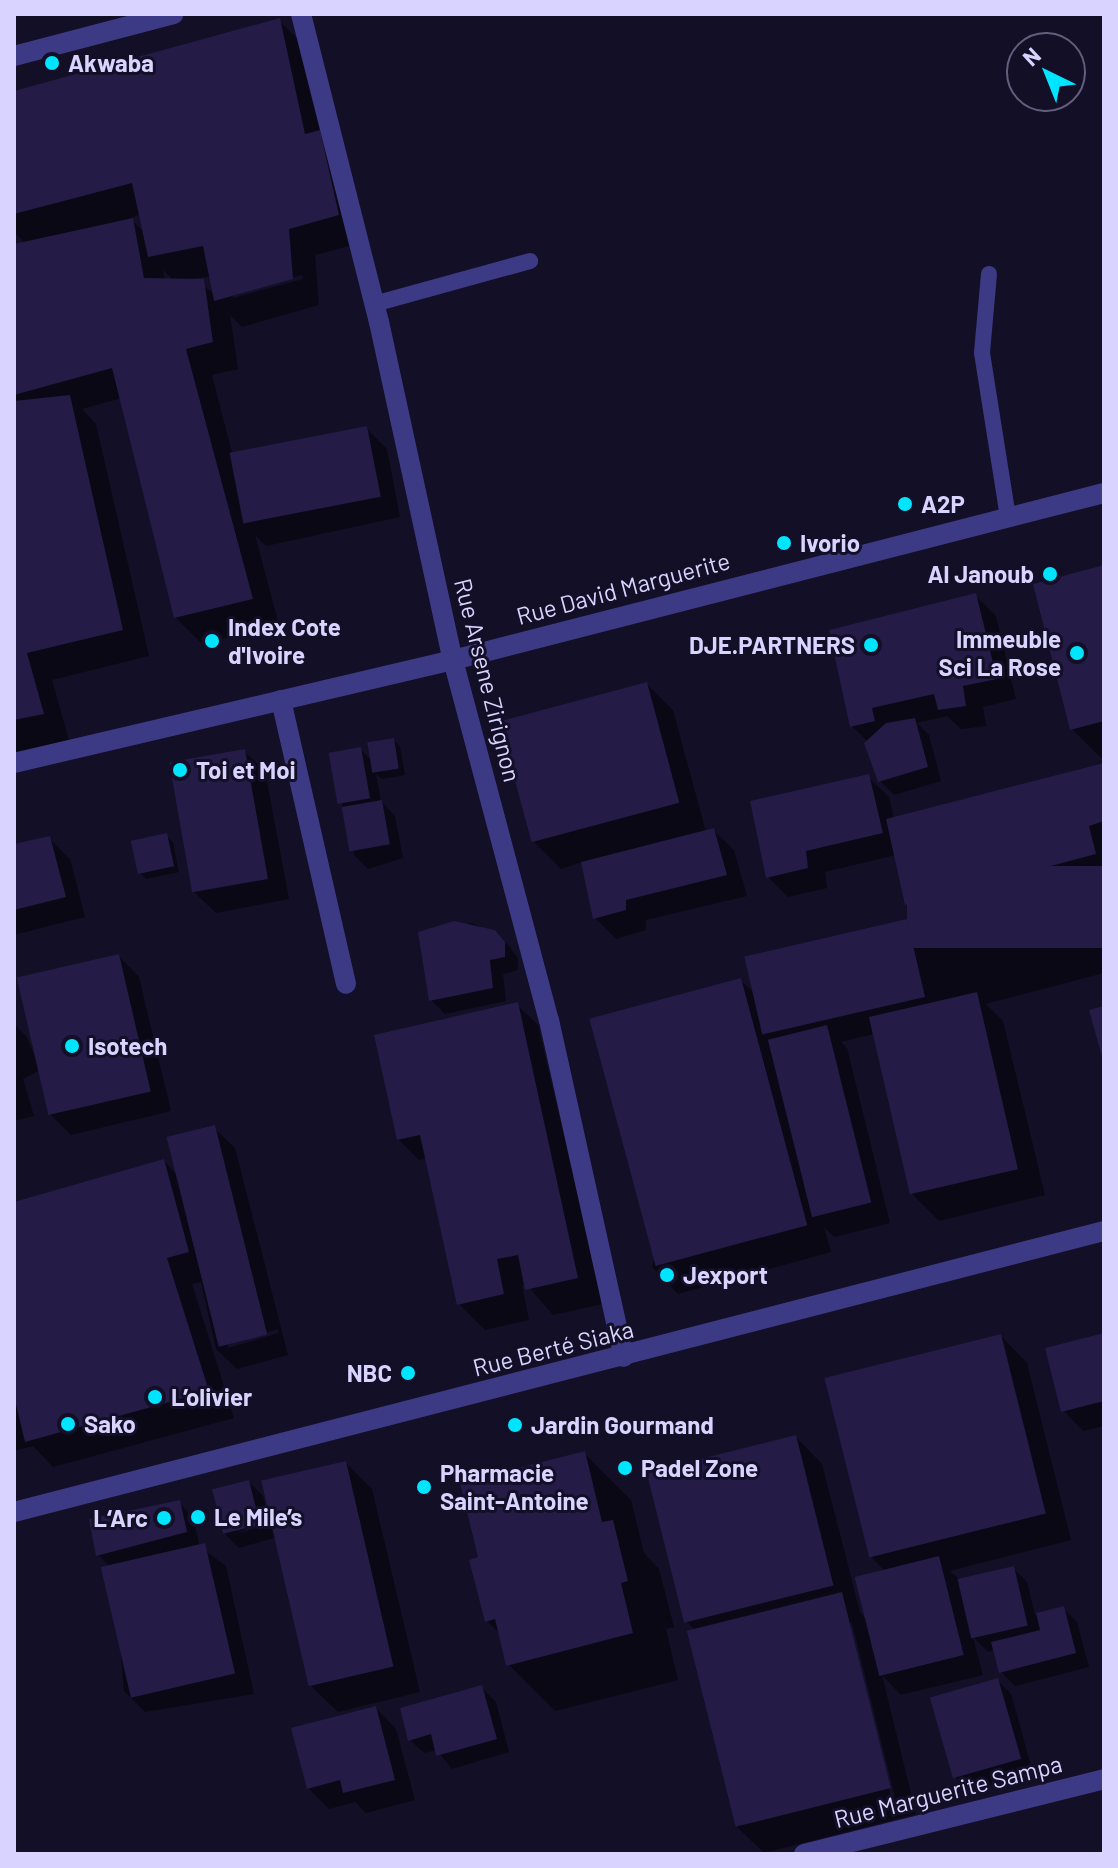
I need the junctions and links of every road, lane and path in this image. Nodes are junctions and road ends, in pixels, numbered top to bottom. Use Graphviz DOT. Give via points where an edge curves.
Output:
graph roads {
  1 [pos="174,14"];
  2 [pos="301,14"];
  3 [pos="14,56"];
  4 [pos="530,261"];
  5 [pos="989,274"];
  6 [pos="374,304"];
  7 [pos="1104,493"];
  8 [pos="1008,517"];
  9 [pos="453,660"];
  10 [pos="281,700"];
  11 [pos="14,763"];
  12 [pos="346,984"];
  13 [pos="1104,1231"];
  14 [pos="624,1357"];
  15 [pos="14,1512"];
  16 [pos="1104,1779"];
  17 [pos="804,1854"];
  1 -- 3 [label="street"];
  2 -- 6 [label="street, Rue Arsene Zirignon"];
  4 -- 6 [label="lane"];
  5 -- 8 [label="lane" via="982,353"];
  6 -- 9 [label="street, Rue Arsene Zirignon"];
  7 -- 8 [label="street, Rue David Marguerite"];
  8 -- 9 [label="street, Rue David Marguerite"];
  9 -- 10 [label="street, Rue David Marguerite"];
  9 -- 14 [label="street, Rue Arsene Zirignon" via="549,1020"];
  10 -- 11 [label="street, Rue David Marguerite"];
  10 -- 12 [label="street"];
  13 -- 14 [label="street, Rue Berté Siaka"];
  14 -- 15 [label="street, Rue Berté Siaka"];
  16 -- 17 [label="street, Rue Marguerite Sampa"];
}
